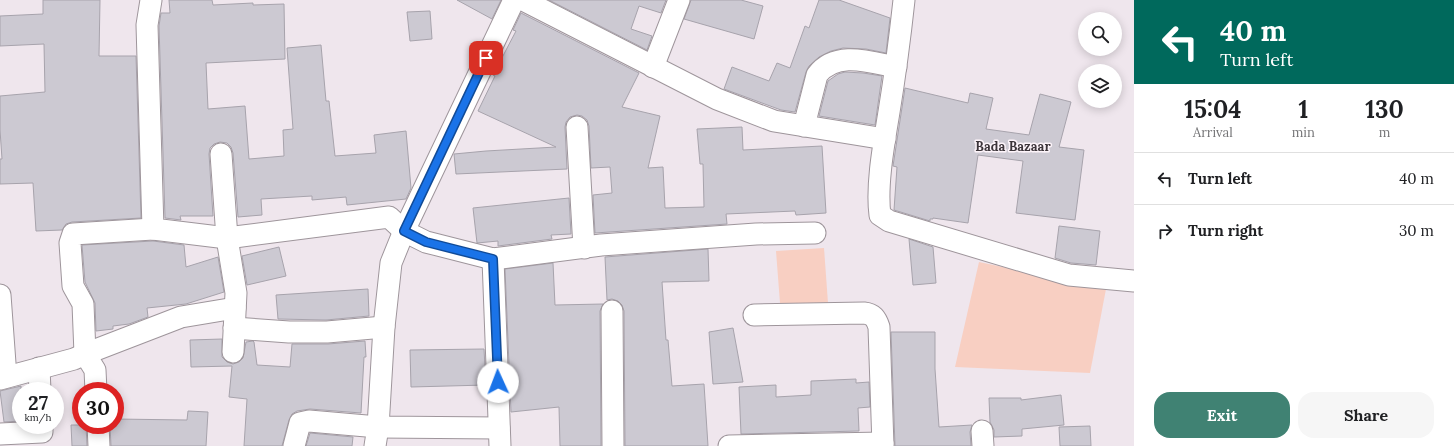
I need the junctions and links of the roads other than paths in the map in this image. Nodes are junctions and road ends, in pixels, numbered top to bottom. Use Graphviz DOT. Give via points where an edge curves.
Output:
graph roads {
  1 [pos="151,0"];
  2 [pos="514,0"];
  3 [pos="522,0"];
  4 [pos="679,0"];
  5 [pos="904,0"];
  6 [pos="653,67"];
  7 [pos="896,67"];
  8 [pos="804,126"];
  9 [pos="576,127"];
  10 [pos="885,139"];
  11 [pos="221,154"];
  12 [pos="153,229"];
  13 [pos="404,231"];
  14 [pos="815,233"];
  15 [pos="227,238"];
  16 [pos="584,248"];
  17 [pos="493,259"];
  18 [pos="1134,281"];
  19 [pos="0,295"];
  20 [pos="612,311"];
  21 [pos="754,315"];
  22 [pos="235,318"];
  23 [pos="384,327"];
  24 [pos="233,352"];
  25 [pos="85,354"];
  26 [pos="39,368"];
  27 [pos="3,378"];
  28 [pos="40,382"];
  29 [pos="96,382"];
  30 [pos="0,432"];
  31 [pos="12,432"];
  32 [pos="98,434"];
  33 [pos="376,436"];
  34 [pos="500,437"];
  35 [pos="883,444"];
  36 [pos="99,446"];
  37 [pos="294,446"];
  38 [pos="613,446"];
  39 [pos="729,446"];
  1 -- 12 [label="street" via="147,25"];
  2 -- 13 [label="street"];
  3 -- 6 [label="street"];
  4 -- 6 [label="street"];
  5 -- 7 [label="street"];
  6 -- 8 [label="street" via="717,99 774,121"];
  7 -- 8 [label="street" via="856,60 830,63 817,75"];
  7 -- 10 [label="street"];
  8 -- 10 [label="street"];
  9 -- 16 [label="street"];
  10 -- 18 [label="street" via="878,201 880,215 889,221 1069,275"];
  11 -- 15 [label="street"];
  12 -- 15 [label="street"];
  12 -- 25 [label="street" via="73,234 70,243 73,286 83,304"];
  13 -- 15 [label="street" via="389,217"];
  13 -- 17 [label="street" via="426,242"];
  13 -- 23 [label="street" via="391,263"];
  14 -- 16 [label="street" via="756,234"];
  15 -- 22 [label="street" via="236,293"];
  16 -- 17 [label="street"];
  17 -- 34 [label="street"];
  19 -- 27 [label="street"];
  20 -- 38 [label="street"];
  21 -- 35 [label="street" via="872,314 879,326"];
  22 -- 23 [label="street" via="289,332"];
  22 -- 24 [label="street"];
  22 -- 25 [label="street" via="181,317"];
  23 -- 33 [label="street"];
  25 -- 26 [label="street" via="74,360"];
  25 -- 29 [label="street" via="95,370"];
  26 -- 27 [label="street"];
  26 -- 28 [label="street"];
  30 -- 31 [label="street"];
  32 -- 36 [label="street"];
  33 -- 34 [label="street"];
  33 -- 37 [label="street" via="309,421 300,423"];
  35 -- 39 [label="street"];
}
